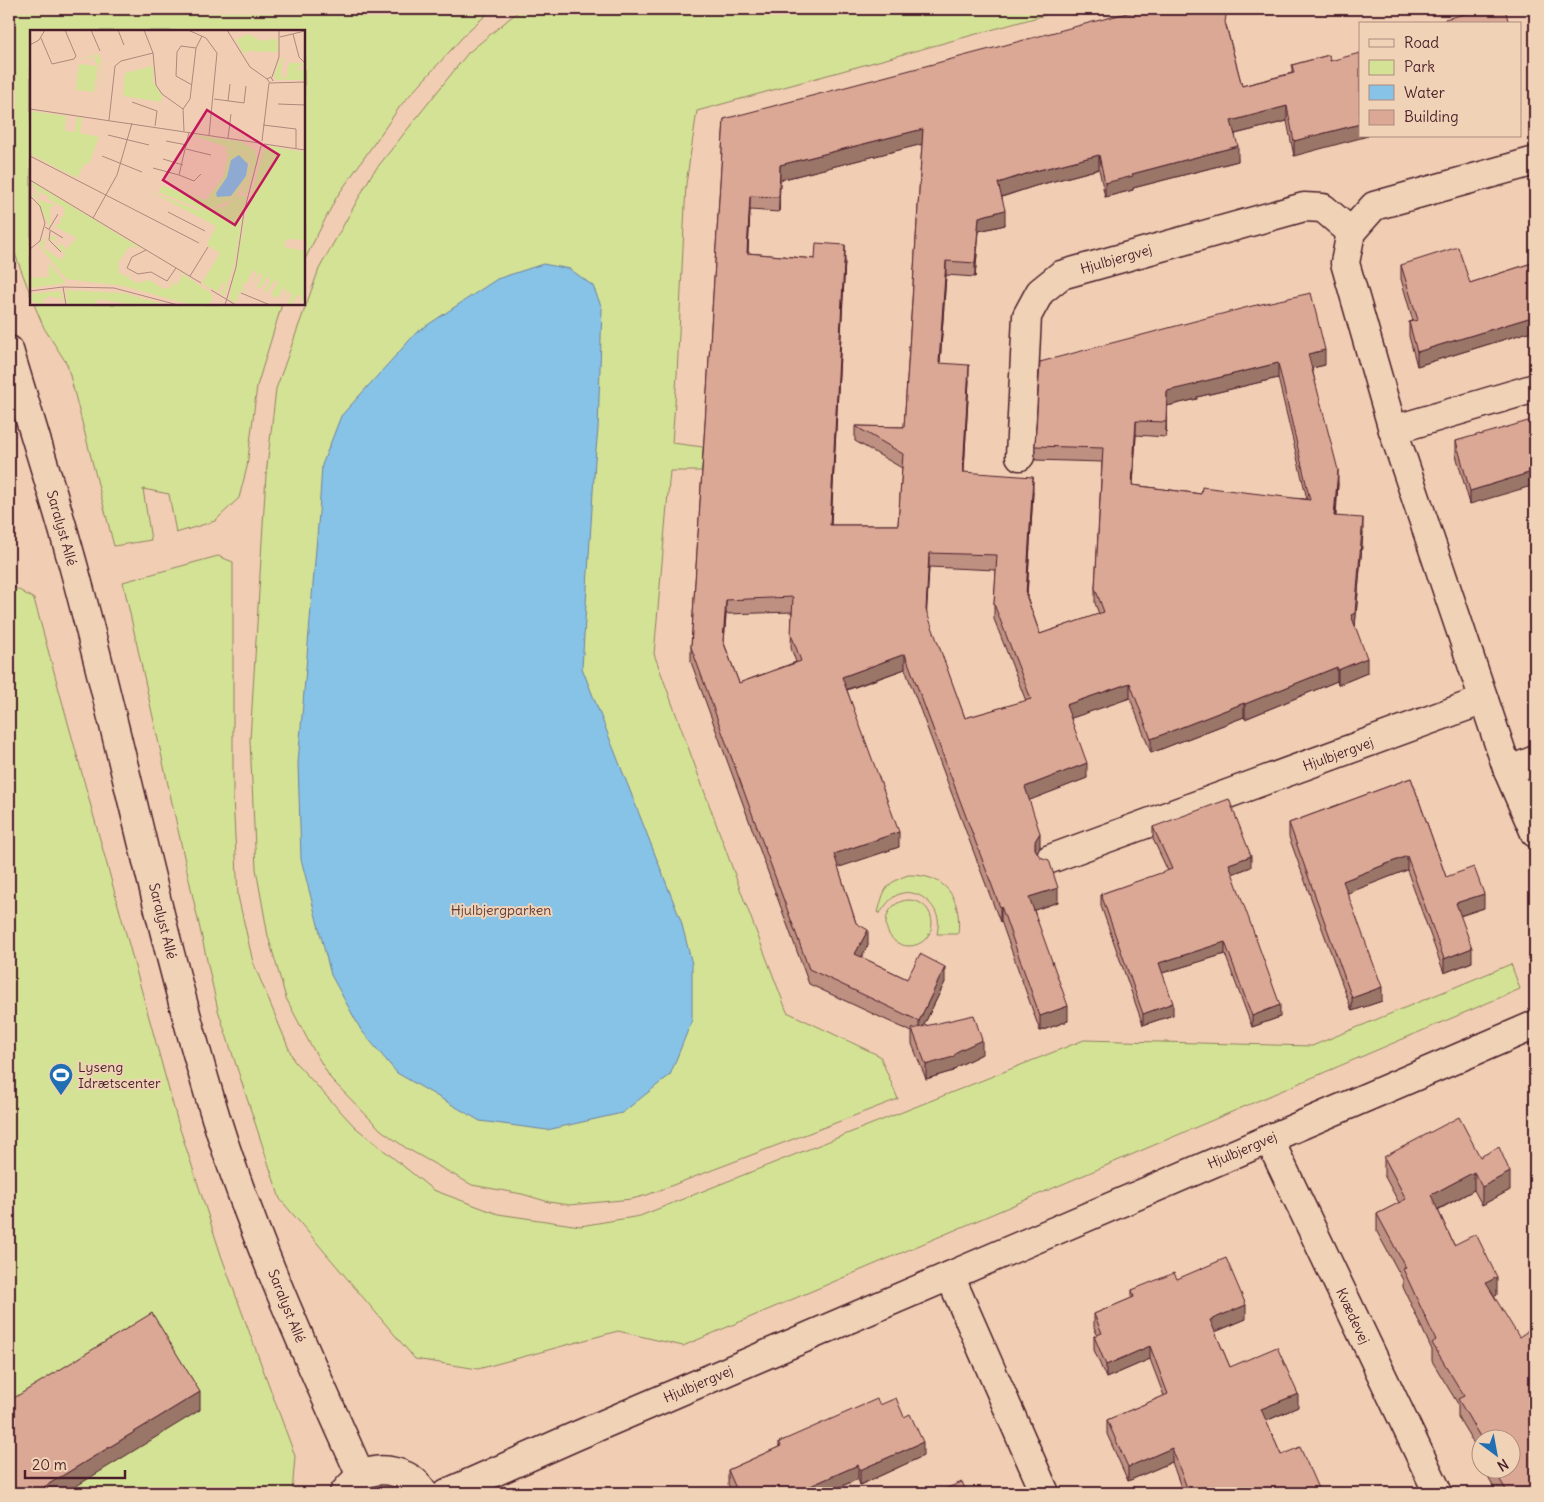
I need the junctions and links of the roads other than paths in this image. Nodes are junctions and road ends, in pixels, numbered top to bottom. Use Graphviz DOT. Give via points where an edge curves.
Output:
graph roads {
  1 [pos="1535,161"];
  2 [pos="1351,232"];
  3 [pos="9,350"];
  4 [pos="1535,388"];
  5 [pos="1393,430"];
  6 [pos="1020,456"];
  7 [pos="1484,700"];
  8 [pos="1535,760"];
  9 [pos="1508,771"];
  10 [pos="1535,833"];
  11 [pos="1050,859"];
  12 [pos="1535,1024"];
  13 [pos="1269,1139"];
  14 [pos="950,1276"];
  15 [pos="352,1485"];
  16 [pos="424,1493"];
  17 [pos="447,1493"];
  18 [pos="1045,1493"];
  19 [pos="1438,1493"];
  1 -- 2 [label="street" via="1374,206"];
  2 -- 5 [label="street" via="1345,263"];
  2 -- 6 [label="street, Hjulbjergvej" via="1323,208 1304,207 1061,275 1040,292 1027,316"];
  3 -- 15 [label="street, Saralyst Allé" via="75,572 181,995 216,1119"];
  4 -- 5 [label="street"];
  5 -- 7 [label="street"];
  7 -- 9 [label="street"];
  7 -- 11 [label="street, Hjulbjergvej"];
  8 -- 9 [label="street"];
  9 -- 10 [label="street"];
  12 -- 13 [label="street, Hjulbjergvej"];
  13 -- 14 [label="street, Hjulbjergvej"];
  13 -- 19 [label="street, Kvædevej"];
  14 -- 17 [label="street, Hjulbjergvej"];
  14 -- 18 [label="street"];
  15 -- 16 [label="street" via="374,1471 388,1471 412,1480"];
}
